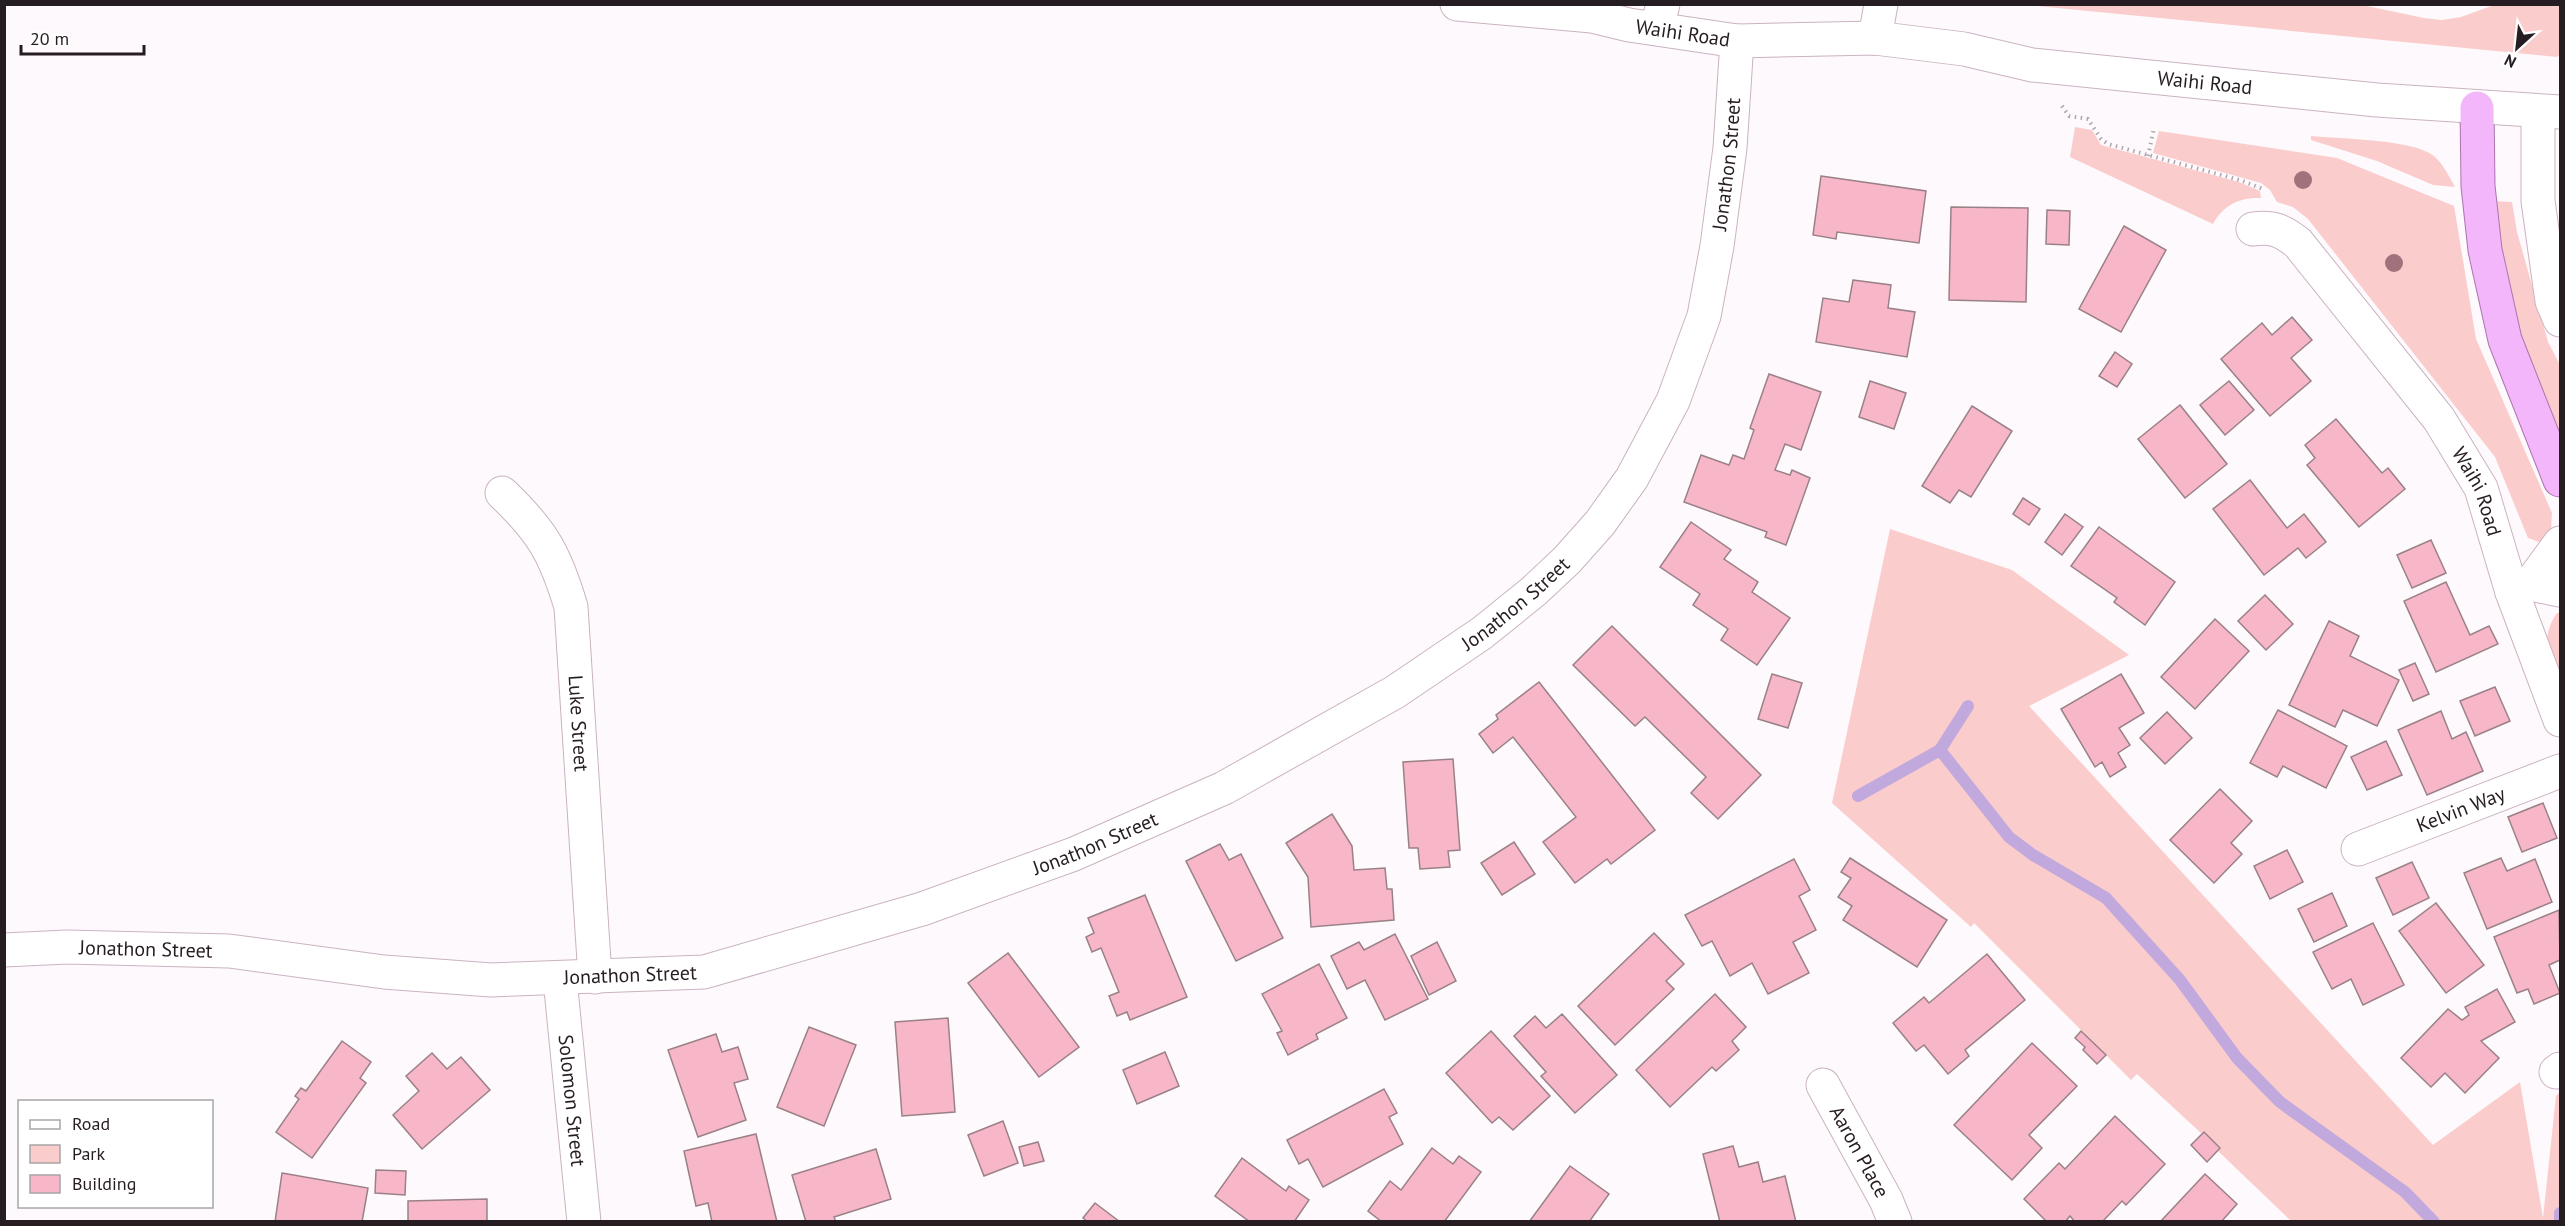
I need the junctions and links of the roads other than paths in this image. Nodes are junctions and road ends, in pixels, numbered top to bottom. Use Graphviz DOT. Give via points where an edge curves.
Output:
graph roads {
  1 [pos="1457,4"];
  2 [pos="1881,4"];
  3 [pos="1524,8"];
  4 [pos="1660,16"];
  5 [pos="1875,38"];
  6 [pos="1737,41"];
  7 [pos="2477,108"];
  8 [pos="2549,112"];
  9 [pos="2260,228"];
  10 [pos="2560,320"];
  11 [pos="2560,480"];
  12 [pos="502,493"];
  13 [pos="2560,543"];
  14 [pos="2534,589"];
  15 [pos="2560,720"];
  16 [pos="2560,771"];
  17 [pos="2358,849"];
  18 [pos="4,950"];
  19 [pos="595,977"];
  20 [pos="560,979"];
  21 [pos="1823,1085"];
  22 [pos="584,1221"];
  23 [pos="1894,1221"];
  1 -- 3 [label="street, Waihi Road"];
  2 -- 5 [label="street"];
  3 -- 4 [label="street, Waihi Road" via="1629,25"];
  4 -- 6 [label="street, Waihi Road"];
  5 -- 6 [label="street, Waihi Road"];
  5 -- 7 [label="street, Waihi Road" via="1964,49 2032,65"];
  6 -- 19 [label="street, Jonathon Street" via="1730,148 1717,246 1704,316 1689,362 1632,478 1600,523 1534,591 1482,633 1395,692 1224,788 1074,854 922,909 704,972"];
  7 -- 8 [label="street, Waihi Road"];
  7 -- 11 [label="highway" via="2478,176 2486,250 2505,340"];
  8 -- 10 [label="street, Waihi Road" via="2538,201 2552,301"];
  9 -- 14 [label="street, Waihi Road" via="2283,231 2298,243 2439,418"];
  12 -- 19 [label="street, Luke Street" via="545,539 560,569 571,607"];
  13 -- 14 [label="street"];
  14 -- 15 [label="street, Waihi Road"];
  16 -- 17 [label="street, Kelvin Way"];
  18 -- 20 [label="street, Jonathon Street" via="67,947 230,951 384,972 490,980"];
  19 -- 20 [label="street, Jonathon Street"];
  20 -- 22 [label="street, Solomon Street"];
  21 -- 23 [label="street, Aaron Place"];
}
